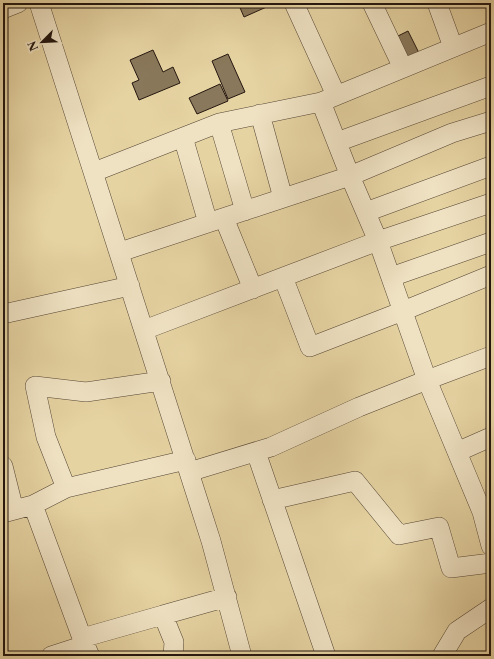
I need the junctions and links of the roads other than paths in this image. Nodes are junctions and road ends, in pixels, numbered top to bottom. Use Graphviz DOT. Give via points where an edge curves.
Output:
graph roads {
  1 [pos="18,3"];
  2 [pos="39,3"];
  3 [pos="372,3"];
  4 [pos="437,3"];
  5 [pos="298,4"];
  6 [pos="3,9"];
  7 [pos="491,32"];
  8 [pos="453,47"];
  9 [pos="403,68"];
  10 [pos="491,86"];
  11 [pos="329,99"];
  12 [pos="260,114"];
  13 [pos="491,120"];
  14 [pos="219,123"];
  15 [pos="183,137"];
  16 [pos="337,142"];
  17 [pos="491,166"];
  18 [pos="94,172"];
  19 [pos="350,176"];
  20 [pos="282,198"];
  21 [pos="491,203"];
  22 [pos="245,210"];
  23 [pos="366,212"];
  24 [pos="216,220"];
  25 [pos="378,242"];
  26 [pos="491,242"];
  27 [pos="120,252"];
  28 [pos="491,275"];
  29 [pos="391,277"];
  30 [pos="283,278"];
  31 [pos="130,286"];
  32 [pos="253,289"];
  33 [pos="403,311"];
  34 [pos="3,314"];
  35 [pos="144,330"];
  36 [pos="491,356"];
  37 [pos="428,380"];
  38 [pos="161,381"];
  39 [pos="491,437"];
  40 [pos="256,452"];
  41 [pos="457,452"];
  42 [pos="3,466"];
  43 [pos="188,466"];
  44 [pos="66,488"];
  45 [pos="272,500"];
  46 [pos="33,505"];
  47 [pos="8,512"];
  48 [pos="491,546"];
  49 [pos="491,563"];
  50 [pos="227,597"];
  51 [pos="491,608"];
  52 [pos="163,615"];
  53 [pos="86,646"];
  54 [pos="51,656"];
  55 [pos="173,656"];
  56 [pos="242,656"];
  57 [pos="326,656"];
  58 [pos="442,656"];
  1 -- 6 [label="street"];
  2 -- 18 [label="street"];
  3 -- 9 [label="street"];
  4 -- 8 [label="street"];
  5 -- 11 [label="street"];
  7 -- 8 [label="street"];
  8 -- 9 [label="street"];
  9 -- 11 [label="street"];
  10 -- 16 [label="street"];
  11 -- 12 [label="street"];
  11 -- 16 [label="street"];
  12 -- 14 [label="street"];
  12 -- 20 [label="street"];
  13 -- 19 [label="street" via="452,133"];
  14 -- 15 [label="street"];
  14 -- 22 [label="street"];
  15 -- 18 [label="street"];
  15 -- 24 [label="street"];
  16 -- 19 [label="street"];
  17 -- 23 [label="street"];
  18 -- 27 [label="street"];
  19 -- 20 [label="street"];
  19 -- 23 [label="street"];
  20 -- 22 [label="street"];
  21 -- 25 [label="street"];
  22 -- 24 [label="street"];
  23 -- 25 [label="street"];
  24 -- 27 [label="street"];
  24 -- 32 [label="street"];
  25 -- 29 [label="street"];
  25 -- 30 [label="street"];
  26 -- 29 [label="street"];
  27 -- 31 [label="street"];
  28 -- 33 [label="street"];
  29 -- 33 [label="street"];
  30 -- 32 [label="street"];
  30 -- 33 [label="street" via="310,347"];
  31 -- 34 [label="street"];
  31 -- 35 [label="street"];
  32 -- 35 [label="street"];
  33 -- 37 [label="street"];
  35 -- 38 [label="street"];
  36 -- 37 [label="street"];
  37 -- 40 [label="street"];
  37 -- 41 [label="street"];
  38 -- 43 [label="street"];
  38 -- 44 [label="street" via="86,392 35,386 46,437"];
  39 -- 41 [label="street"];
  40 -- 43 [label="street"];
  40 -- 45 [label="street"];
  41 -- 48 [label="street" via="482,512"];
  42 -- 47 [label="street"];
  43 -- 44 [label="street"];
  43 -- 50 [label="street"];
  44 -- 46 [label="street"];
  45 -- 49 [label="street" via="355,480 399,535 439,527 451,568"];
  45 -- 57 [label="street"];
  46 -- 47 [label="street"];
  46 -- 53 [label="street"];
  50 -- 52 [label="street"];
  50 -- 56 [label="street"];
  51 -- 58 [label="street" via="457,631"];
  52 -- 53 [label="street"];
  52 -- 55 [label="street" via="174,642"];
  53 -- 54 [label="street"];
}
